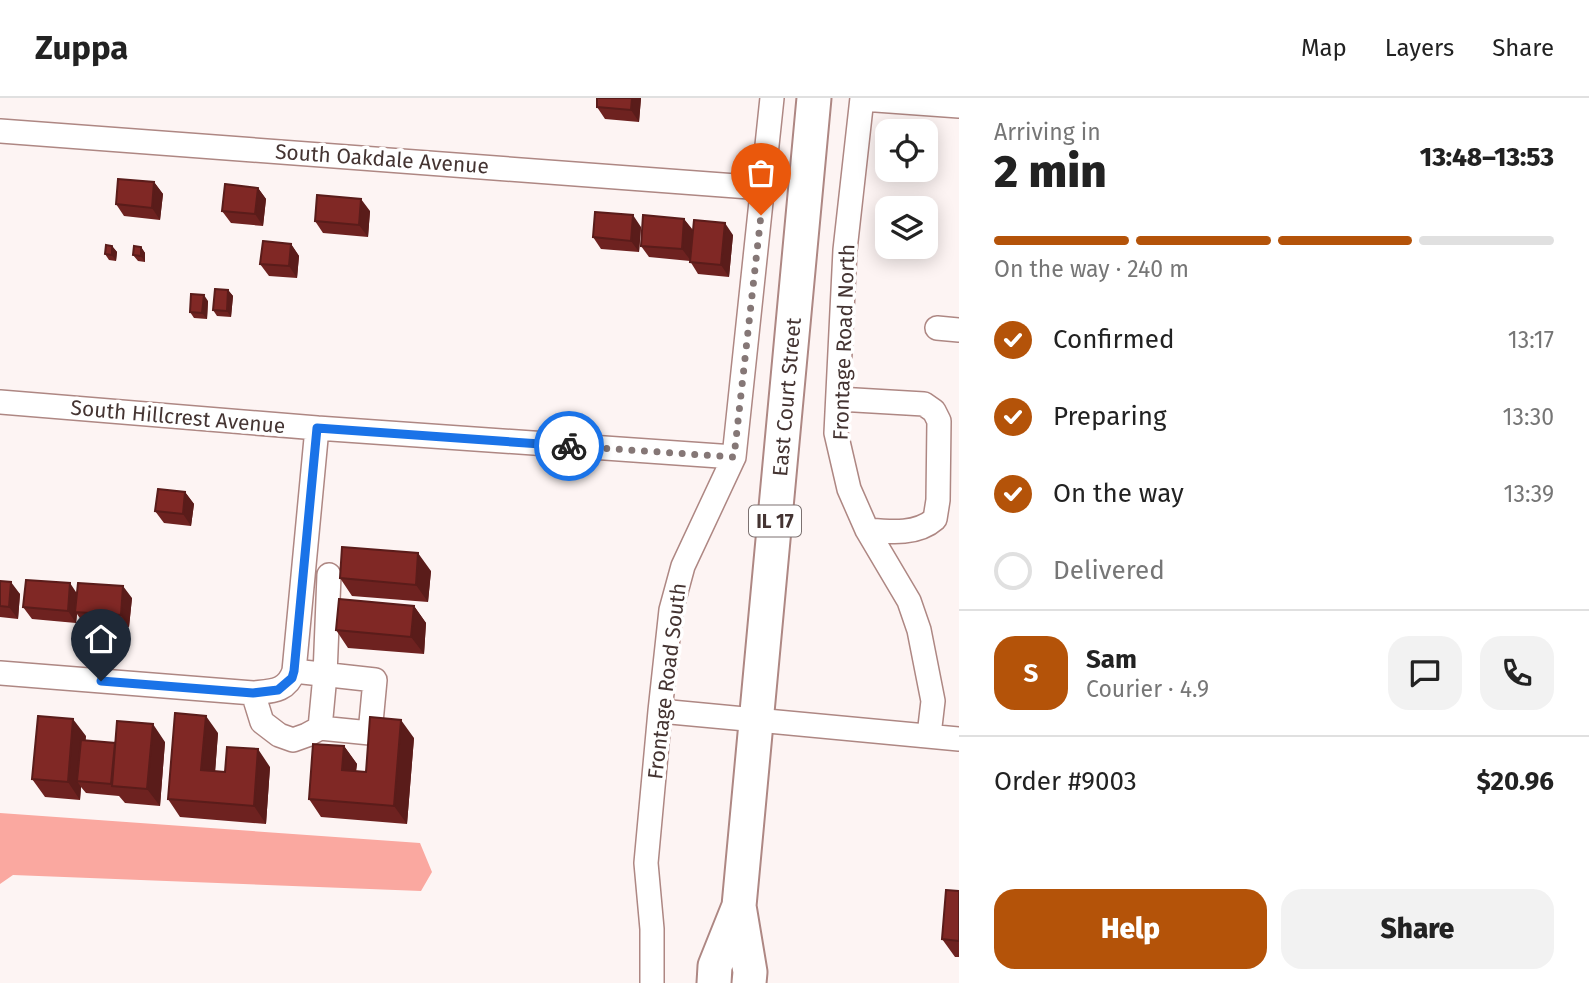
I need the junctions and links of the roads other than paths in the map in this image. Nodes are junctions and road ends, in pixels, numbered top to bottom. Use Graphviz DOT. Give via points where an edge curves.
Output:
graph roads {
  1 [pos="772,98"];
  2 [pos="814,98"];
  3 [pos="862,98"];
  4 [pos="959,106"];
  5 [pos="0,131"];
  6 [pos="764,188"];
  7 [pos="838,399"];
  8 [pos="0,402"];
  9 [pos="317,428"];
  10 [pos="734,457"];
  11 [pos="867,530"];
  12 [pos="329,575"];
  13 [pos="0,673"];
  14 [pos="324,675"];
  15 [pos="290,678"];
  16 [pos="253,693"];
  17 [pos="660,711"];
  18 [pos="756,720"];
  19 [pos="320,729"];
  20 [pos="929,735"];
  21 [pos="959,739"];
  22 [pos="739,906"];
  23 [pos="652,983"];
  24 [pos="714,983"];
  25 [pos="749,983"];
  1 -- 6 [label="street, Frontage Road South"];
  2 -- 18 [label="highway, East Court Street / IL 17"];
  3 -- 4 [label="street"];
  3 -- 7 [label="street, Frontage Road North" via="845,250"];
  5 -- 6 [label="street, South Oakdale Avenue"];
  6 -- 10 [label="street, Frontage Road South"];
  7 -- 11 [label="street, Frontage Road North" via="836,433 849,489"];
  7 -- 11 [label="street" via="924,404 939,421 935,519 927,526 900,532"];
  8 -- 9 [label="street, South Hillcrest Avenue"];
  9 -- 10 [label="street, South Hillcrest Avenue"];
  9 -- 15 [label="street"];
  10 -- 17 [label="street, Frontage Road South" via="683,566 671,610"];
  11 -- 20 [label="street, Frontage Road North" via="909,601 919,630 933,701"];
  12 -- 14 [label="street"];
  13 -- 16 [label="street"];
  14 -- 15 [label="street"];
  14 -- 19 [label="street"];
  14 -- 19 [label="street" via="375,680 370,733"];
  15 -- 16 [label="street" via="278,690"];
  16 -- 19 [label="street" via="262,722 278,735 293,740"];
  17 -- 18 [label="street"];
  17 -- 23 [label="street, Frontage Road South" via="646,863"];
  18 -- 20 [label="street"];
  18 -- 22 [label="highway, East Court Street / IL 17"];
  20 -- 21 [label="street"];
  22 -- 24 [label="highway, IL 17"];
  22 -- 25 [label="highway, IL 17"];
}
